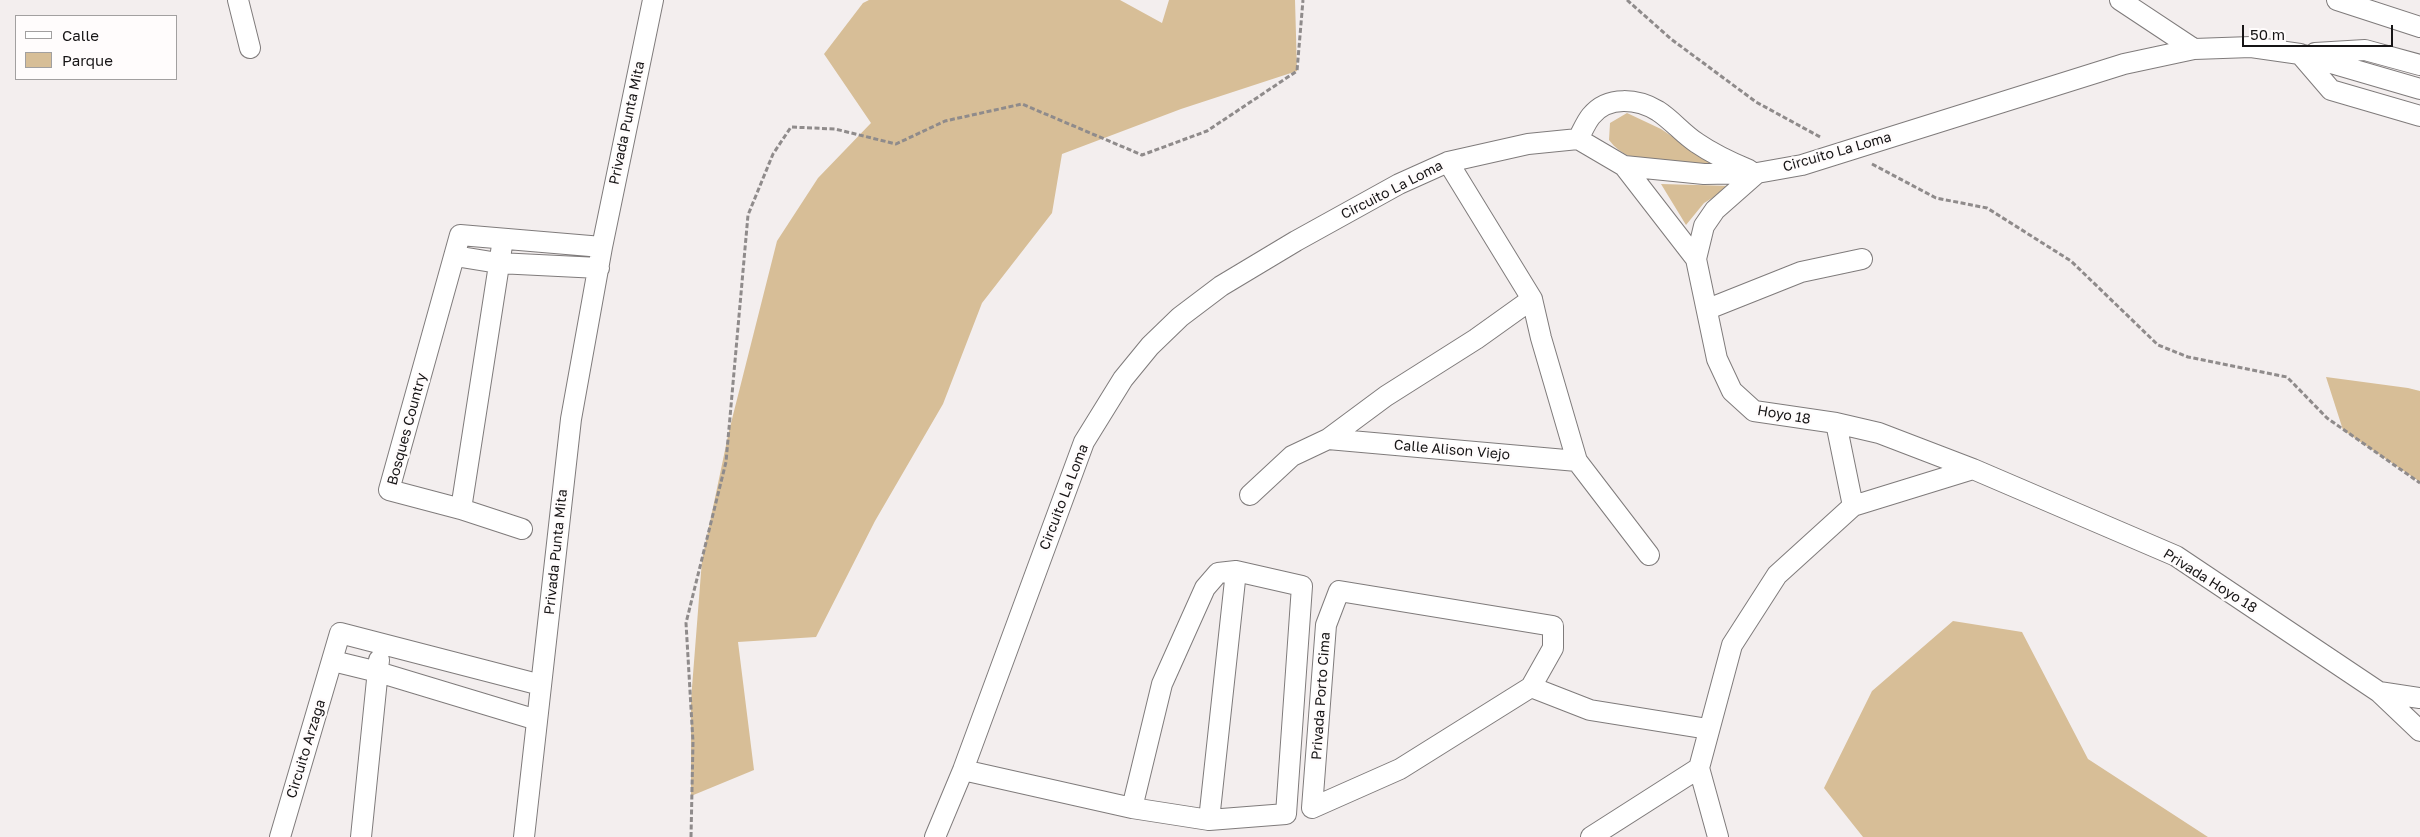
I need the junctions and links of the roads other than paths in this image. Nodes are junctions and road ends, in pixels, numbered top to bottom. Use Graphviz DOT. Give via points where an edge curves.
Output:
graph roads {
  1 [pos="238,0"];
  2 [pos="653,0"];
  3 [pos="2120,0"];
  4 [pos="2336,0"];
  5 [pos="2420,27"];
  6 [pos="250,48"];
  7 [pos="2194,49"];
  8 [pos="2300,54"];
  9 [pos="2420,66"];
  10 [pos="2420,89"];
  11 [pos="2420,116"];
  12 [pos="1578,139"];
  13 [pos="1448,162"];
  14 [pos="1624,166"];
  15 [pos="1757,173"];
  16 [pos="503,239"];
  17 [pos="602,247"];
  18 [pos="455,256"];
  19 [pos="1696,259"];
  20 [pos="1862,259"];
  21 [pos="498,263"];
  22 [pos="599,268"];
  23 [pos="1532,299"];
  24 [pos="1708,309"];
  25 [pos="1836,423"];
  26 [pos="1328,438"];
  27 [pos="1577,461"];
  28 [pos="1972,469"];
  29 [pos="1250,495"];
  30 [pos="1853,506"];
  31 [pos="461,509"];
  32 [pos="522,529"];
  33 [pos="1649,555"];
  34 [pos="1236,571"];
  35 [pos="380,643"];
  36 [pos="333,661"];
  37 [pos="378,672"];
  38 [pos="541,685"];
  39 [pos="1531,688"];
  40 [pos="2379,692"];
  41 [pos="2420,698"];
  42 [pos="537,720"];
  43 [pos="1708,729"];
  44 [pos="2420,731"];
  45 [pos="1699,768"];
  46 [pos="963,770"];
  47 [pos="1132,808"];
  48 [pos="1210,820"];
  49 [pos="280,837"];
  50 [pos="361,837"];
  51 [pos="524,837"];
  52 [pos="935,837"];
  53 [pos="1591,837"];
  54 [pos="1718,837"];
  1 -- 6 [label="street"];
  2 -- 17 [label="street, Privada Punta Mita"];
  3 -- 7 [label="street"];
  4 -- 5 [label="street"];
  7 -- 8 [label="street, Circuito La Loma" via="2251,47"];
  7 -- 15 [label="street, Circuito La Loma" via="2124,64 1802,165"];
  8 -- 9 [label="street" via="2365,50"];
  8 -- 10 [label="street, Circuito La Loma"];
  8 -- 11 [label="street" via="2331,90"];
  12 -- 13 [label="street, Circuito La Loma" via="1528,144"];
  12 -- 14 [label="street, Circuito La Loma"];
  12 -- 15 [label="street" via="1591,115 1605,105 1619,100 1641,104 1658,112 1696,142 1726,160"];
  13 -- 23 [label="street"];
  13 -- 46 [label="street, Circuito La Loma" via="1400,184 1221,286 1180,317 1123,379 1084,442"];
  14 -- 15 [label="street, Circuito La Loma" via="1704,174"];
  14 -- 19 [label="street, Hoyo 18"];
  15 -- 19 [label="street, Hoyo 18" via="1715,210 1704,226"];
  16 -- 17 [label="street"];
  16 -- 18 [label="street, Bosques Country" via="460,235"];
  16 -- 21 [label="street"];
  17 -- 22 [label="street, Privada Punta Mita"];
  18 -- 21 [label="street"];
  18 -- 31 [label="street, Bosques Country" via="389,490"];
  19 -- 24 [label="street, Hoyo 18"];
  20 -- 24 [label="street" via="1801,272"];
  21 -- 22 [label="street"];
  21 -- 31 [label="street"];
  22 -- 38 [label="street, Privada Punta Mita" via="570,419"];
  23 -- 26 [label="street"];
  23 -- 27 [label="street"];
  24 -- 25 [label="street, Hoyo 18" via="1717,360 1732,391 1754,412"];
  25 -- 28 [label="street, Hoyo 18" via="1879,432"];
  25 -- 30 [label="street"];
  26 -- 27 [label="street, Calle Alison Viejo"];
  26 -- 29 [label="street" via="1292,456"];
  27 -- 33 [label="street"];
  28 -- 30 [label="street"];
  28 -- 40 [label="street, Privada Hoyo 18" via="2176,556"];
  30 -- 43 [label="street" via="1777,575 1732,645"];
  31 -- 32 [label="street, Bosques Country"];
  34 -- 47 [label="street" via="1218,573 1205,588 1162,684"];
  34 -- 48 [label="street"];
  34 -- 48 [label="street, Privada Porto Cima" via="1302,586 1286,814"];
  35 -- 36 [label="street, Circuito Arzaga" via="340,633"];
  35 -- 37 [label="street"];
  35 -- 38 [label="street, Circuito Arzaga"];
  36 -- 37 [label="street"];
  36 -- 49 [label="street, Circuito Arzaga"];
  37 -- 42 [label="street"];
  37 -- 50 [label="street"];
  38 -- 42 [label="street, Privada Punta Mita"];
  39 -- 39 [label="street, Privada Porto Cima" via="1400,769 1312,808 1326,625 1338,591 1553,626 1553,648"];
  39 -- 43 [label="street" via="1590,710"];
  40 -- 41 [label="street, Privada Hoyo 18"];
  40 -- 44 [label="street, Privada Hoyo 18"];
  42 -- 51 [label="street, Privada Punta Mita"];
  43 -- 45 [label="street"];
  45 -- 53 [label="street"];
  45 -- 54 [label="street"];
  46 -- 47 [label="street, Privada Porto Cima"];
  46 -- 52 [label="street, Circuito La Loma"];
  47 -- 48 [label="street, Privada Porto Cima"];
}
